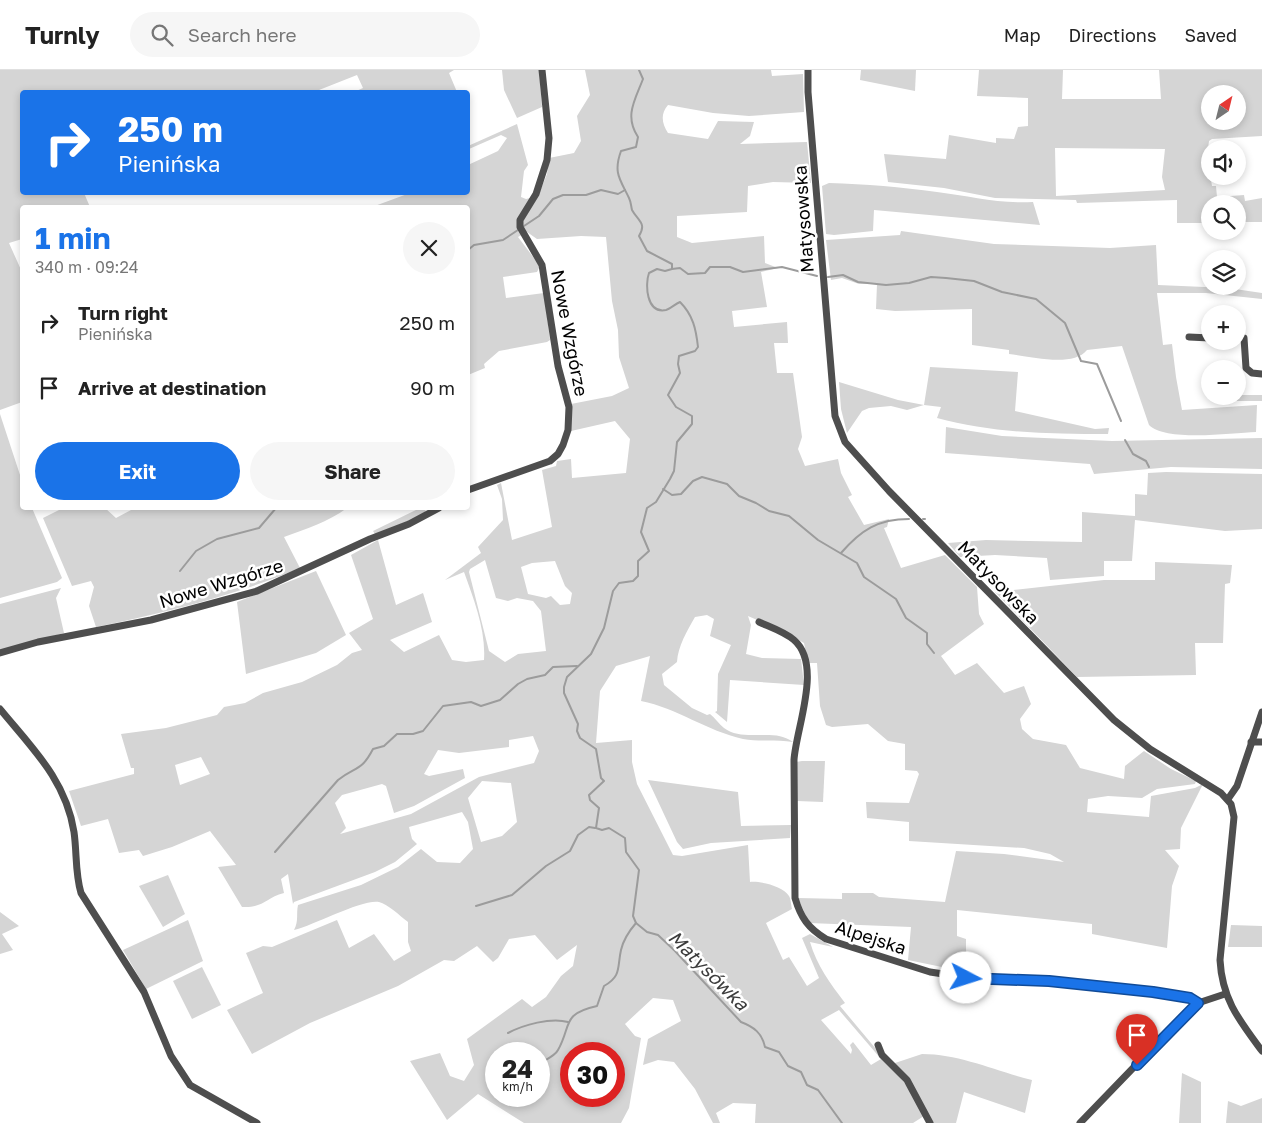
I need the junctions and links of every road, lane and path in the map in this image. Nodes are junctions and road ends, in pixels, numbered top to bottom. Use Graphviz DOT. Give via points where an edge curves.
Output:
graph roads {
  1 [pos="542,70"];
  2 [pos="808,70"];
  3 [pos="1189,337"];
  4 [pos="1201,338"];
  5 [pos="1245,350"];
  6 [pos="1262,374"];
  7 [pos="470,489"];
  8 [pos="434,510"];
  9 [pos="759,622"];
  10 [pos="0,653"];
  11 [pos="0,710"];
  12 [pos="1262,712"];
  13 [pos="1251,742"];
  14 [pos="1262,742"];
  15 [pos="1228,799"];
  16 [pos="1225,994"];
  17 [pos="1198,1003"];
  18 [pos="878,1045"];
  19 [pos="1262,1051"];
  20 [pos="257,1123"];
  21 [pos="930,1123"];
  22 [pos="1080,1123"];
  1 -- 7 [label="street, Nowe Wzgórze" via="549,138 547,160 536,194 520,220 520,227 542,265 558,366 569,407 568,430 558,454 550,461"];
  2 -- 15 [label="street, Matysowska" via="834,406 837,426 845,442 1114,720 1150,749"];
  3 -- 4 [label="street"];
  5 -- 6 [label="street" via="1246,368 1252,373"];
  8 -- 10 [label="street, Nowe Wzgórze" via="257,591 152,620 38,642"];
  9 -- 17 [label="street, Alpejska" via="792,638 799,645 806,666 806,699 795,739 794,760 795,898 800,914 811,930 826,939 930,972 970,978 1144,990 1190,998"];
  11 -- 20 [label="street" via="53,774 71,818 81,893 144,992 181,1073 190,1085"];
  12 -- 13 [label="street"];
  13 -- 14 [label="street"];
  13 -- 15 [label="street" via="1235,792"];
  15 -- 16 [label="street" via="1234,817 1220,960"];
  16 -- 17 [label="street"];
  16 -- 19 [label="street"];
  17 -- 22 [label="street"];
  18 -- 21 [label="street" via="882,1055 907,1080"];
}
